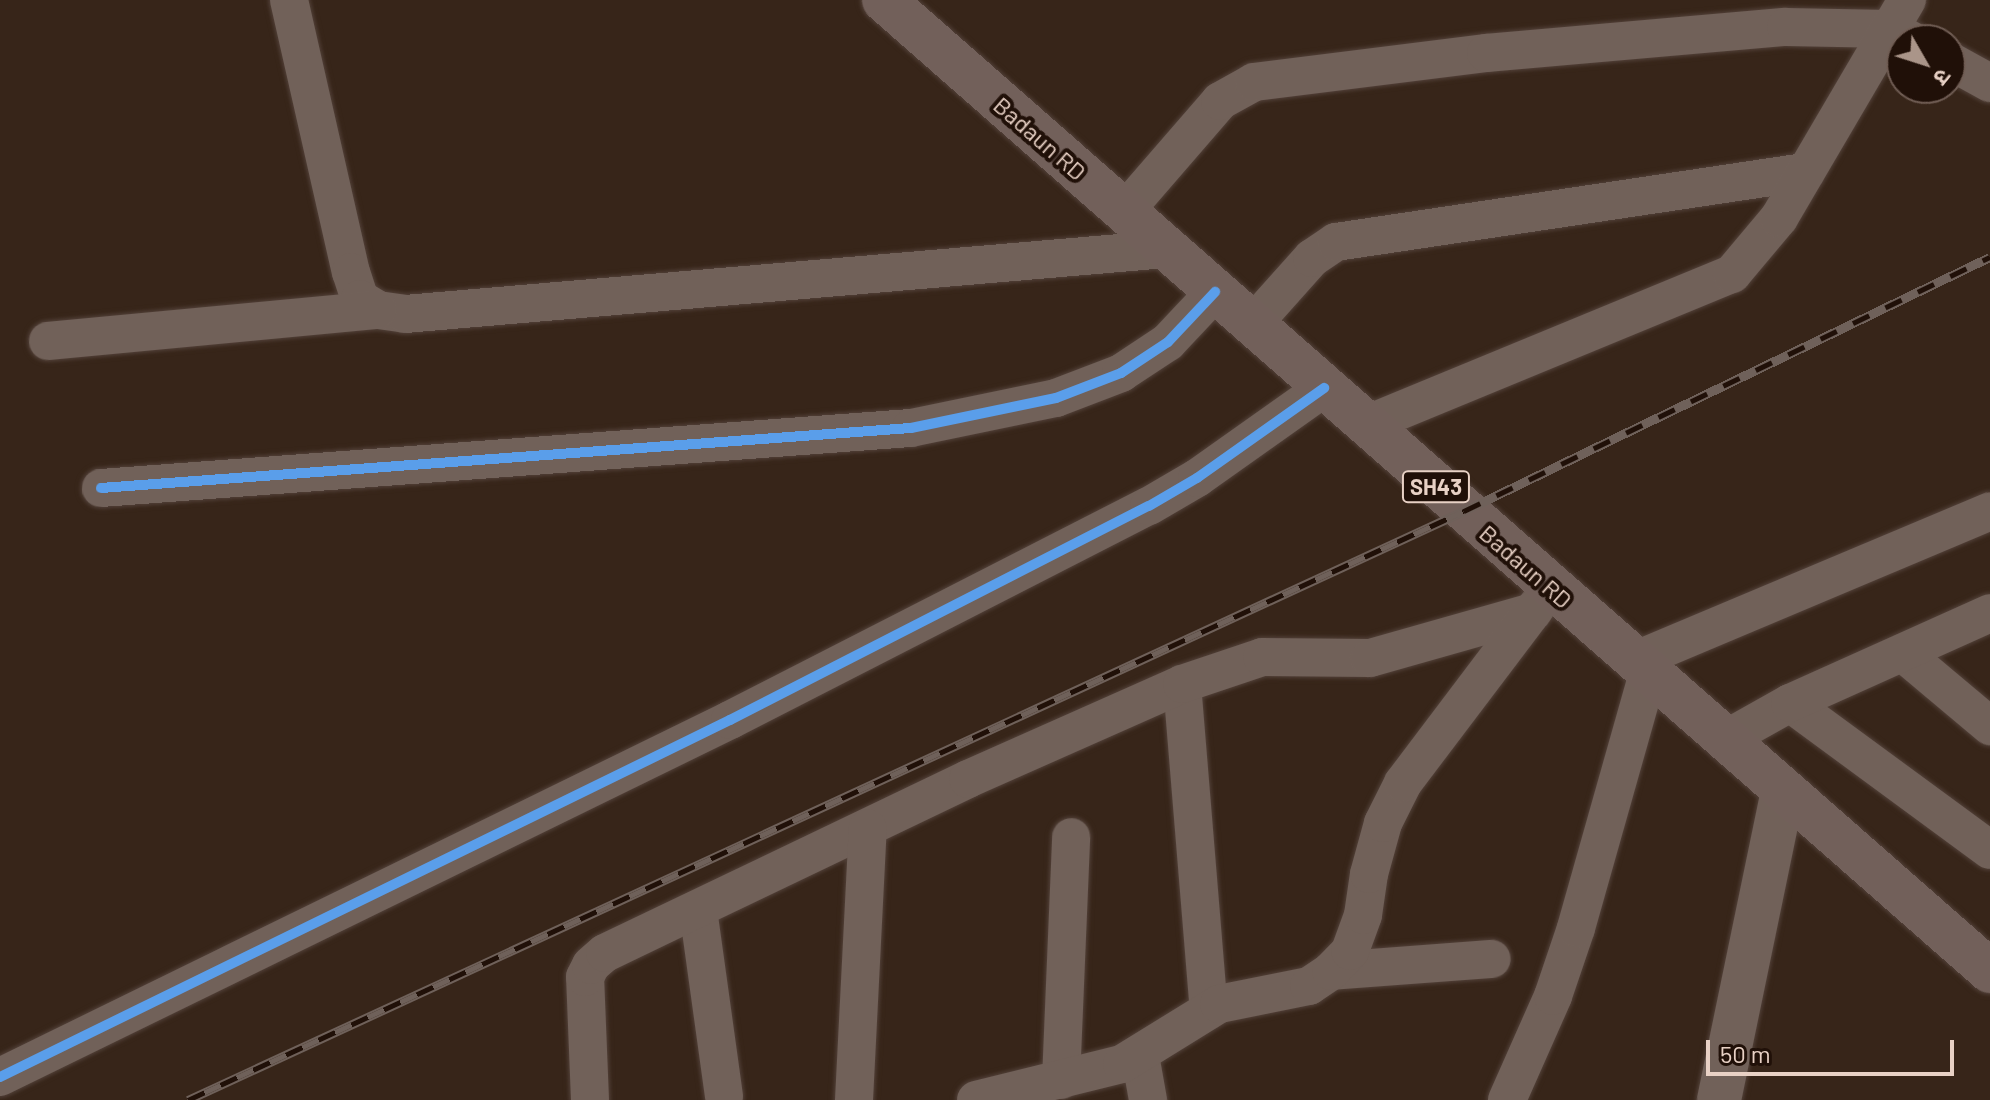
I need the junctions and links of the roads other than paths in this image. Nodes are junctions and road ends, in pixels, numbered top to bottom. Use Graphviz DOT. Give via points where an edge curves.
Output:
graph roads {
  1 [pos="289,0"];
  2 [pos="895,3"];
  3 [pos="1902,23"];
  4 [pos="1966,70"];
  5 [pos="1990,83"];
  6 [pos="1806,172"];
  7 [pos="1124,212"];
  8 [pos="1166,249"];
  9 [pos="1215,292"];
  10 [pos="378,310"];
  11 [pos="1252,325"];
  12 [pos="48,341"];
  13 [pos="1324,388"];
  14 [pos="1365,425"];
  15 [pos="101,488"];
  16 [pos="1990,511"];
  17 [pos="1542,600"];
  18 [pos="1990,613"];
  19 [pos="1903,653"];
  20 [pos="1641,668"];
  21 [pos="1182,684"];
  22 [pos="1790,703"];
  23 [pos="1990,726"];
  24 [pos="1724,740"];
  25 [pos="1783,792"];
  26 [pos="868,828"];
  27 [pos="1071,837"];
  28 [pos="1990,850"];
  29 [pos="698,909"];
  30 [pos="1492,959"];
  31 [pos="1331,971"];
  32 [pos="1990,971"];
  33 [pos="1209,1010"];
  34 [pos="1140,1055"];
  35 [pos="0,1077"];
  36 [pos="1061,1080"];
  37 [pos="724,1096"];
  38 [pos="590,1100"];
  39 [pos="854,1100"];
  40 [pos="976,1100"];
  41 [pos="1148,1100"];
  42 [pos="1507,1100"];
  43 [pos="1719,1100"];
  1 -- 10 [label="street" via="351,272 360,299"];
  2 -- 7 [label="main road, Badaun RD / SH43"];
  3 -- 6 [label="street"];
  3 -- 7 [label="street" via="1786,27 1486,53 1254,82 1220,101"];
  4 -- 5 [label="street"];
  6 -- 11 [label="street" via="1336,242 1312,258"];
  6 -- 14 [label="street" via="1779,218 1732,274"];
  7 -- 8 [label="main road, Badaun RD / SH43"];
  8 -- 9 [label="main road, Badaun RD / SH43"];
  8 -- 10 [label="street" via="421,313"];
  9 -- 11 [label="main road, Badaun RD / SH43"];
  9 -- 15 [label="street" via="1168,342 1121,373 1056,398 911,428"];
  10 -- 12 [label="street"];
  11 -- 13 [label="main road, Badaun RD / SH43"];
  13 -- 14 [label="main road, Badaun RD / SH43"];
  13 -- 35 [label="street" via="1149,506 716,727"];
  14 -- 17 [label="main road, Badaun RD / SH43"];
  16 -- 20 [label="street"];
  17 -- 20 [label="main road, Badaun RD / SH43"];
  17 -- 21 [label="street" via="1370,658 1262,657"];
  17 -- 31 [label="street" via="1403,783 1383,823 1350,951"];
  18 -- 19 [label="street"];
  19 -- 22 [label="street"];
  19 -- 23 [label="street"];
  20 -- 24 [label="main road, Badaun RD / SH43"];
  20 -- 42 [label="street" via="1572,942"];
  21 -- 26 [label="street"];
  21 -- 33 [label="street"];
  22 -- 24 [label="street"];
  22 -- 28 [label="street"];
  24 -- 25 [label="main road, Badaun RD / SH43"];
  25 -- 32 [label="main road, Badaun RD / SH43"];
  25 -- 43 [label="street"];
  26 -- 29 [label="street"];
  26 -- 39 [label="street"];
  27 -- 36 [label="street"];
  29 -- 37 [label="street"];
  29 -- 38 [label="street" via="605,953 591,965 584,998"];
  30 -- 31 [label="street"];
  31 -- 33 [label="street" via="1309,986"];
  33 -- 34 [label="street"];
  34 -- 36 [label="street"];
  34 -- 41 [label="street"];
  36 -- 40 [label="street"];
}
